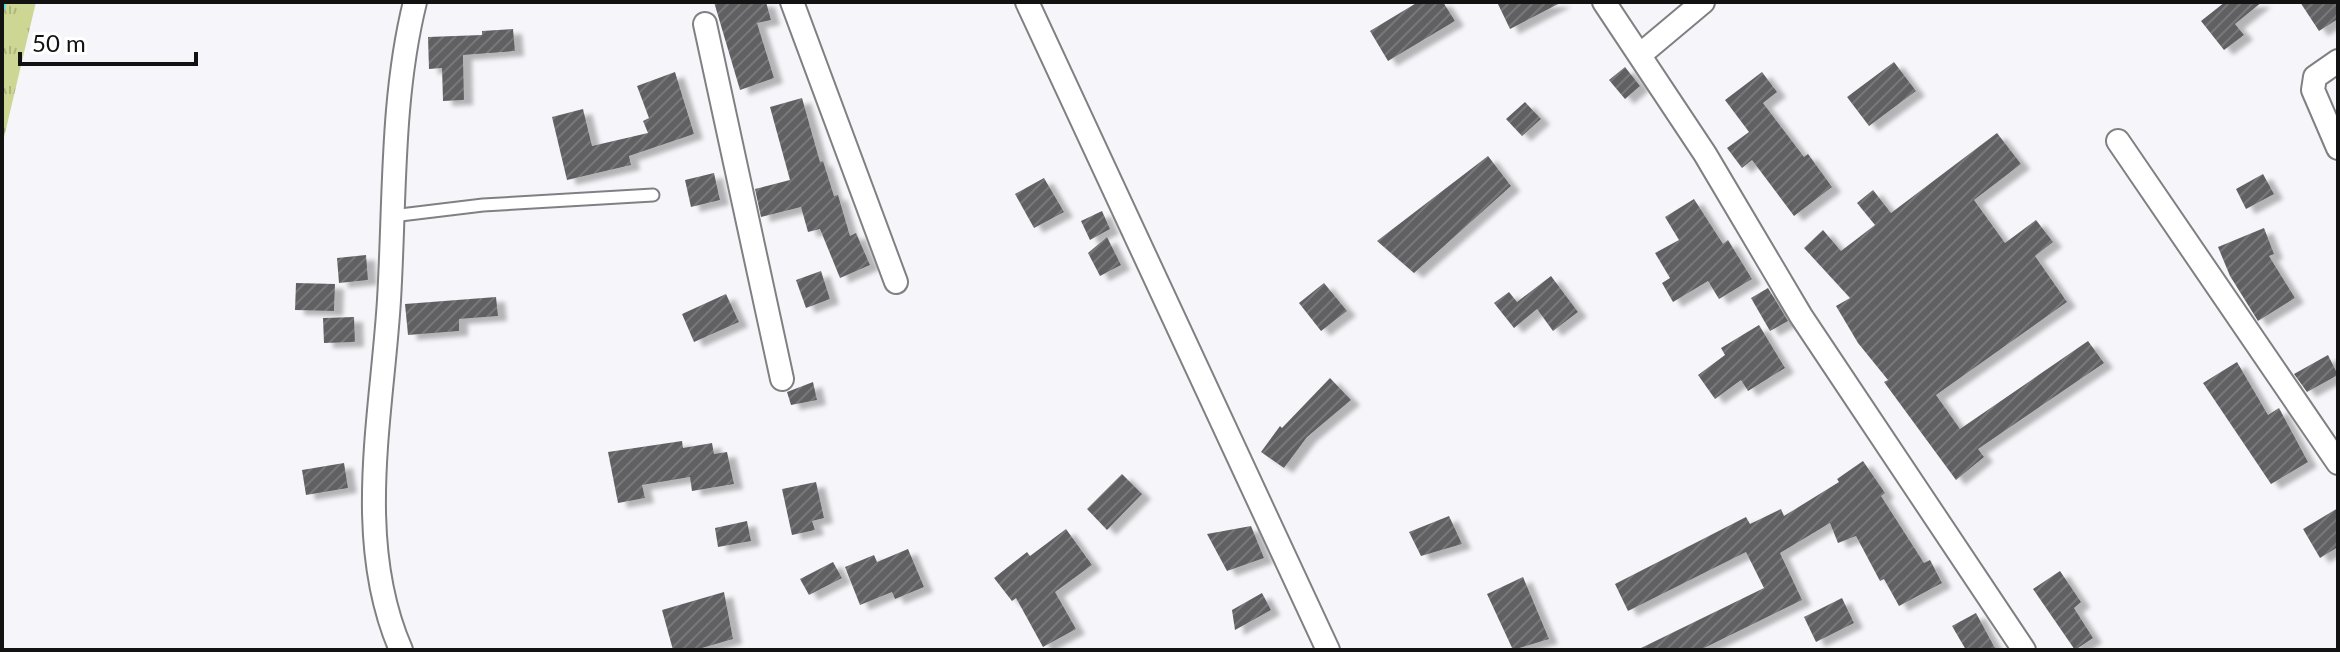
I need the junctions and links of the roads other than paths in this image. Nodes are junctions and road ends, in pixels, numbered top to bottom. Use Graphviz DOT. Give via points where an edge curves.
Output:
graph roads {
  1 [pos="415,2"];
  2 [pos="792,2"];
  3 [pos="1027,2"];
  4 [pos="1604,2"];
  5 [pos="1703,2"];
  6 [pos="705,24"];
  7 [pos="1641,54"];
  8 [pos="2338,61"];
  9 [pos="2118,141"];
  10 [pos="2338,148"];
  11 [pos="653,195"];
  12 [pos="392,216"];
  13 [pos="896,282"];
  14 [pos="782,379"];
  15 [pos="2338,463"];
  16 [pos="401,650"];
  17 [pos="1328,650"];
  18 [pos="2024,650"];
  1 -- 12 [label="street" via="397,108"];
  2 -- 13 [label="street"];
  3 -- 17 [label="street"];
  4 -- 7 [label="street"];
  5 -- 7 [label="street"];
  6 -- 14 [label="street"];
  7 -- 18 [label="street" via="1801,316"];
  8 -- 10 [label="street" via="2315,77 2313,90"];
  9 -- 15 [label="street"];
  11 -- 12 [label="lane"];
  12 -- 16 [label="street" via="375,543"];
}
